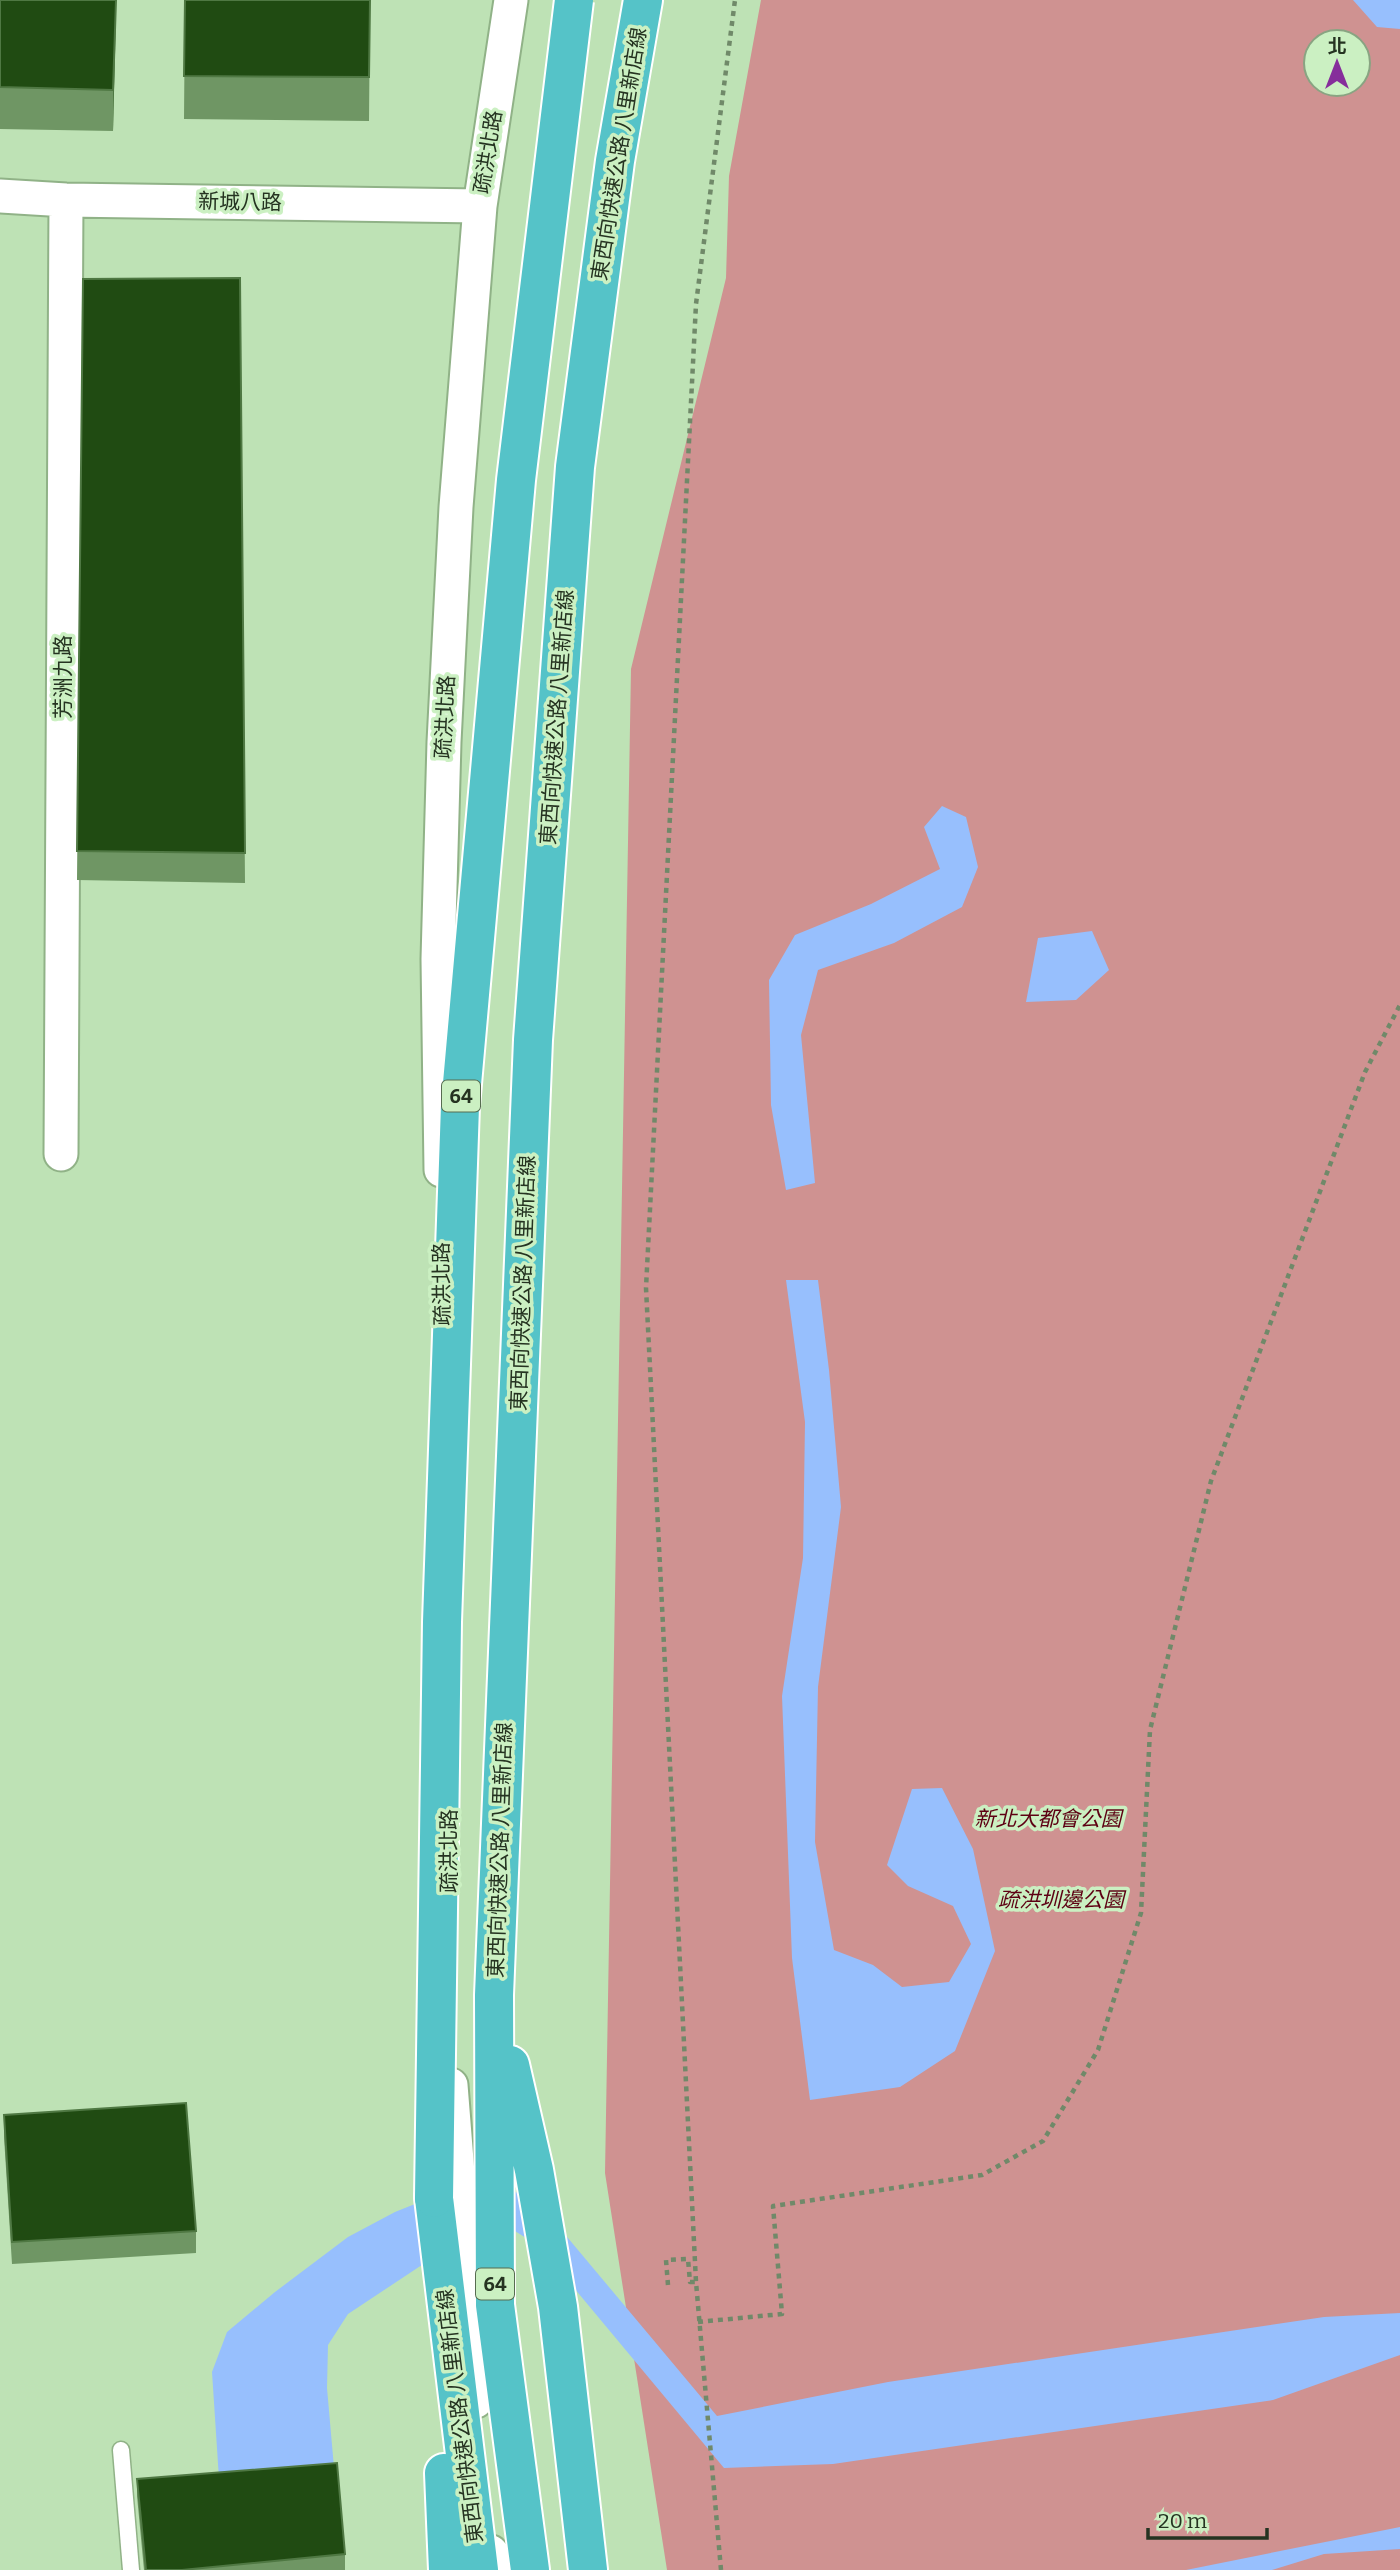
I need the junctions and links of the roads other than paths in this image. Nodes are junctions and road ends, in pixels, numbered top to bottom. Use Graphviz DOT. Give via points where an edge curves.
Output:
graph roads {
  1 [pos="511,0"];
  2 [pos="575,0"];
  3 [pos="643,0"];
  4 [pos="0,195"];
  5 [pos="66,200"];
  6 [pos="480,206"];
  7 [pos="61,1154"];
  8 [pos="494,1995"];
  9 [pos="434,2198"];
  10 [pos="121,2450"];
  11 [pos="492,2566"];
  12 [pos="131,2570"];
  13 [pos="448,2570"];
  14 [pos="530,2570"];
  15 [pos="588,2570"];
  1 -- 6 [label="street, 疏洪北路"];
  2 -- 9 [label="highway, 東西向快速公路 八里新店線 / 64, bridge" via="516,480 460,1106 442,1622"];
  3 -- 8 [label="highway, 東西向快速公路 八里新店線 / 64" via="615,161 575,467 533,1040"];
  4 -- 5 [label="street, 新城八路"];
  5 -- 6 [label="street, 新城八路"];
  5 -- 7 [label="street, 芳洲九路"];
  6 -- 11 [label="street, 疏洪北路" via="455,521 438,959 450,1743 447,2035"];
  8 -- 14 [label="highway, 東西向快速公路 八里新店線 / 64" via="495,2305"];
  8 -- 15 [label="highway" via="534,2170 558,2307"];
  9 -- 11 [label="highway, 東西向快速公路 八里新店線 / 64"];
  9 -- 13 [label="highway"];
  10 -- 12 [label="lane"];
}
